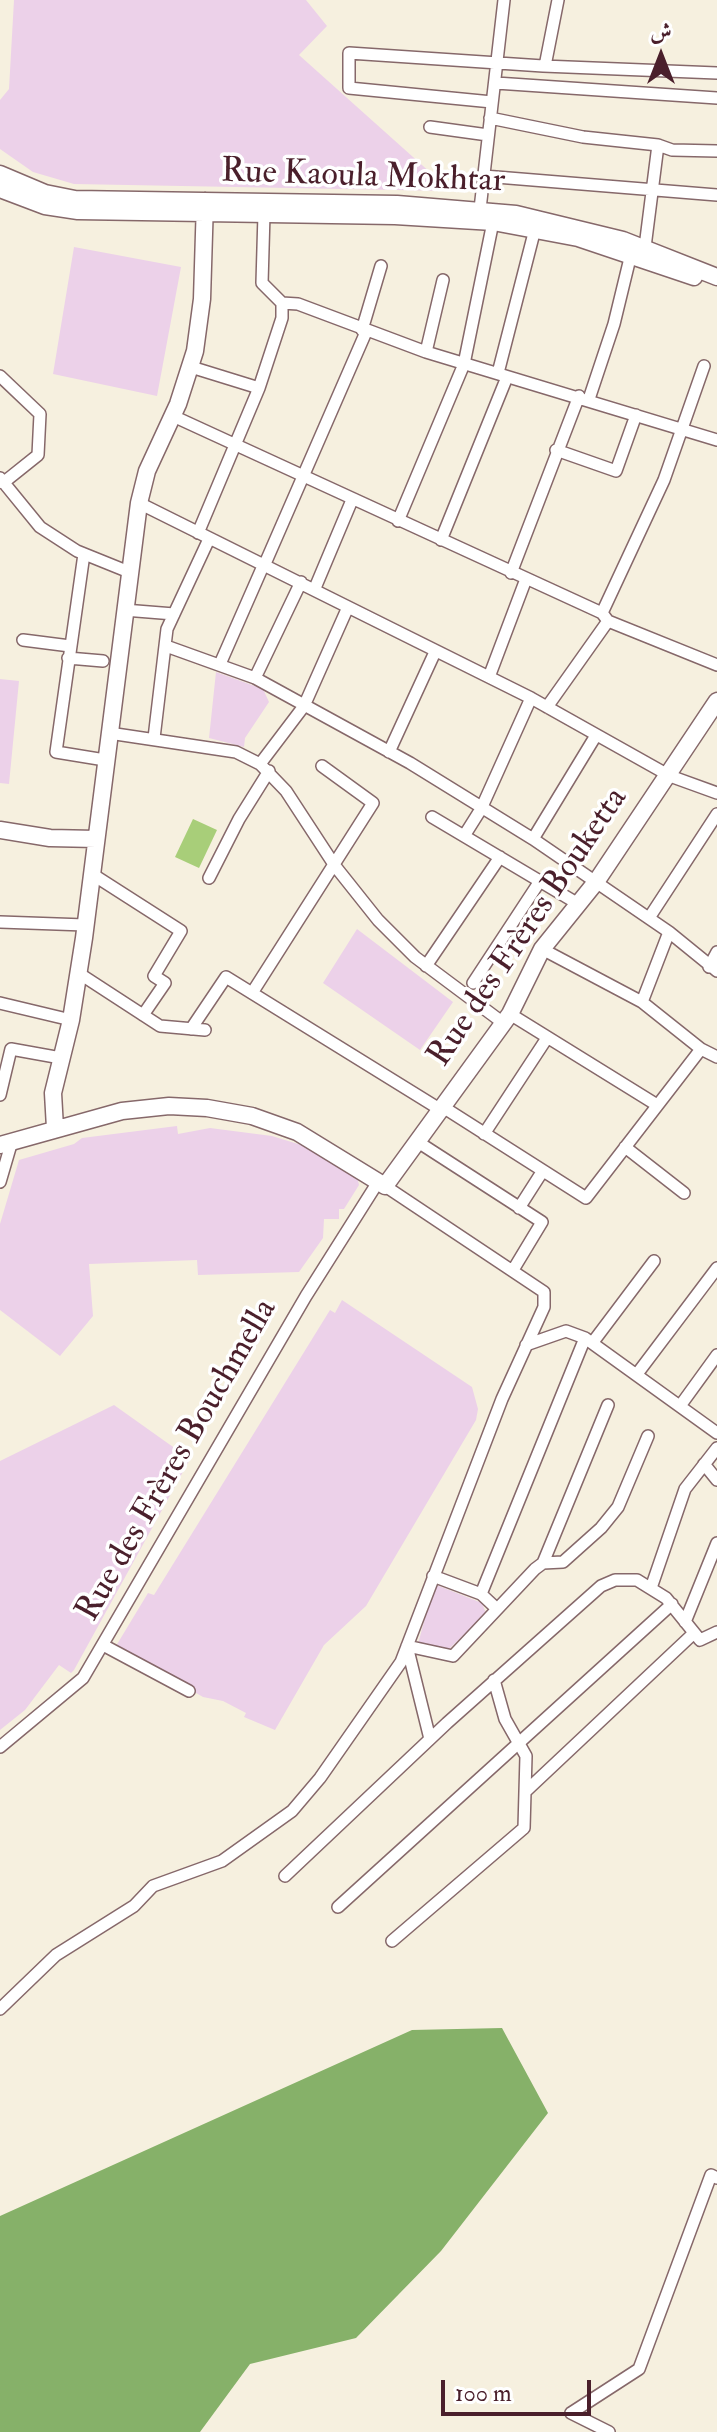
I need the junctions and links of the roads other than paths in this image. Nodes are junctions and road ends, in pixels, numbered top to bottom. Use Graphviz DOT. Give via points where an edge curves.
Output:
graph roads {
  1 [pos="504,0"];
  2 [pos="558,0"];
  3 [pos="497,62"];
  4 [pos="545,66"];
  5 [pos="717,73"];
  6 [pos="496,83"];
  7 [pos="717,98"];
  8 [pos="492,102"];
  9 [pos="490,118"];
  10 [pos="430,127"];
  11 [pos="488,135"];
  12 [pos="658,145"];
  13 [pos="717,151"];
  14 [pos="0,174"];
  15 [pos="484,176"];
  16 [pos="0,189"];
  17 [pos="653,191"];
  18 [pos="717,195"];
  19 [pos="204,207"];
  20 [pos="480,209"];
  21 [pos="264,214"];
  22 [pos="493,222"];
  23 [pos="535,229"];
  24 [pos="638,251"];
  25 [pos="381,266"];
  26 [pos="717,277"];
  27 [pos="443,280"];
  28 [pos="717,287"];
  29 [pos="282,303"];
  30 [pos="364,331"];
  31 [pos="426,352"];
  32 [pos="464,364"];
  33 [pos="704,366"];
  34 [pos="191,367"];
  35 [pos="503,375"];
  36 [pos="0,376"];
  37 [pos="259,388"];
  38 [pos="584,397"];
  39 [pos="636,415"];
  40 [pos="173,416"];
  41 [pos="684,430"];
  42 [pos="717,440"];
  43 [pos="236,445"];
  44 [pos="556,450"];
  45 [pos="302,476"];
  46 [pos="2,480"];
  47 [pos="352,500"];
  48 [pos="17,501"];
  49 [pos="0,502"];
  50 [pos="139,503"];
  51 [pos="398,521"];
  52 [pos="204,536"];
  53 [pos="441,540"];
  54 [pos="84,554"];
  55 [pos="264,566"];
  56 [pos="129,572"];
  57 [pos="511,573"];
  58 [pos="526,579"];
  59 [pos="301,582"];
  60 [pos="315,588"];
  61 [pos="348,607"];
  62 [pos="124,610"];
  63 [pos="174,614"];
  64 [pos="605,617"];
  65 [pos="23,640"];
  66 [pos="166,646"];
  67 [pos="69,652"];
  68 [pos="435,652"];
  69 [pos="103,661"];
  70 [pos="220,664"];
  71 [pos="717,665"];
  72 [pos="489,677"];
  73 [pos="255,678"];
  74 [pos="531,698"];
  75 [pos="717,701"];
  76 [pos="304,706"];
  77 [pos="547,707"];
  78 [pos="109,733"];
  79 [pos="595,737"];
  80 [pos="154,738"];
  81 [pos="389,752"];
  82 [pos="105,760"];
  83 [pos="322,766"];
  84 [pos="264,768"];
  85 [pos="670,776"];
  86 [pos="717,793"];
  87 [pos="481,809"];
  88 [pos="717,814"];
  89 [pos="432,817"];
  90 [pos="0,830"];
  91 [pos="464,836"];
  92 [pos="96,839"];
  93 [pos="533,839"];
  94 [pos="500,857"];
  95 [pos="335,866"];
  96 [pos="92,874"];
  97 [pos="209,878"];
  98 [pos="540,881"];
  99 [pos="596,882"];
  100 [pos="580,905"];
  101 [pos="649,918"];
  102 [pos="0,922"];
  103 [pos="85,925"];
  104 [pos="669,932"];
  105 [pos="542,949"];
  106 [pos="717,952"];
  107 [pos="426,966"];
  108 [pos="713,969"];
  109 [pos="77,972"];
  110 [pos="473,983"];
  111 [pos="252,993"];
  112 [pos="642,1002"];
  113 [pos="0,1003"];
  114 [pos="143,1015"];
  115 [pos="506,1018"];
  116 [pos="71,1020"];
  117 [pos="191,1029"];
  118 [pos="205,1030"];
  119 [pos="547,1038"];
  120 [pos="701,1049"];
  121 [pos="717,1057"];
  122 [pos="61,1058"];
  123 [pos="0,1095"];
  124 [pos="657,1105"];
  125 [pos="442,1108"];
  126 [pos="55,1128"];
  127 [pos="484,1134"];
  128 [pos="418,1142"];
  129 [pos="6,1143"];
  130 [pos="625,1147"];
  131 [pos="542,1172"];
  132 [pos="0,1182"];
  133 [pos="382,1184"];
  134 [pos="684,1193"];
  135 [pos="519,1208"];
  136 [pos="654,1261"];
  137 [pos="717,1268"];
  138 [pos="513,1270"];
  139 [pos="589,1340"];
  140 [pos="526,1345"];
  141 [pos="717,1355"];
  142 [pos="637,1374"];
  143 [pos="608,1405"];
  144 [pos="680,1406"];
  145 [pos="717,1433"];
  146 [pos="648,1436"];
  147 [pos="717,1448"];
  148 [pos="704,1464"];
  149 [pos="717,1480"];
  150 [pos="717,1543"];
  151 [pos="543,1563"];
  152 [pos="433,1576"];
  153 [pos="651,1588"];
  154 [pos="481,1594"];
  155 [pos="672,1604"];
  156 [pos="496,1608"];
  157 [pos="685,1622"];
  158 [pos="717,1632"];
  159 [pos="694,1633"];
  160 [pos="103,1645"];
  161 [pos="407,1646"];
  162 [pos="494,1680"];
  163 [pos="189,1691"];
  164 [pos="430,1739"];
  165 [pos="519,1741"];
  166 [pos="0,1747"];
  167 [pos="525,1792"];
  168 [pos="285,1876"];
  169 [pos="338,1907"];
  170 [pos="392,1941"];
  171 [pos="0,2009"];
  172 [pos="717,2178"];
  173 [pos="609,2432"];
  1 -- 3 [label="street"];
  2 -- 4 [label="street"];
  3 -- 4 [label="street"];
  3 -- 6 [label="street"];
  3 -- 8 [label="street" via="349,53 349,88"];
  4 -- 5 [label="street"];
  6 -- 7 [label="street"];
  6 -- 8 [label="street"];
  8 -- 9 [label="street"];
  9 -- 11 [label="street"];
  9 -- 12 [label="street" via="583,137"];
  10 -- 11 [label="street"];
  11 -- 15 [label="street"];
  12 -- 13 [label="street"];
  12 -- 17 [label="street"];
  14 -- 19 [label="main road, Rue Kaoula Mokhtar" via="65,198"];
  15 -- 17 [label="street"];
  15 -- 20 [label="street"];
  16 -- 19 [label="main road, Rue Kaoula Mokhtar" via="62,209"];
  17 -- 18 [label="street"];
  17 -- 24 [label="street"];
  19 -- 20 [label="main road, Rue Kaoula Mokhtar"];
  19 -- 21 [label="main road, Rue Kaoula Mokhtar"];
  19 -- 34 [label="main road" via="202,299"];
  20 -- 24 [label="main road, Rue Kaoula Mokhtar" via="555,221"];
  21 -- 22 [label="main road, Rue Kaoula Mokhtar"];
  21 -- 29 [label="street" via="262,283"];
  22 -- 23 [label="main road, Rue Kaoula Mokhtar"];
  22 -- 32 [label="street"];
  23 -- 24 [label="main road, Rue Kaoula Mokhtar"];
  23 -- 35 [label="street"];
  24 -- 26 [label="main road, Rue Kaoula Mokhtar"];
  24 -- 28 [label="main road, Rue Kaoula Mokhtar"];
  24 -- 38 [label="street"];
  25 -- 30 [label="street"];
  27 -- 31 [label="street"];
  29 -- 30 [label="street" via="298,304"];
  29 -- 37 [label="street"];
  30 -- 31 [label="street"];
  30 -- 45 [label="street"];
  31 -- 32 [label="street"];
  32 -- 35 [label="street"];
  32 -- 51 [label="street"];
  33 -- 41 [label="street"];
  34 -- 37 [label="street"];
  34 -- 40 [label="main road"];
  35 -- 38 [label="street"];
  35 -- 53 [label="street"];
  36 -- 46 [label="street" via="40,414 38,455"];
  37 -- 43 [label="street"];
  38 -- 39 [label="street"];
  38 -- 44 [label="street"];
  39 -- 41 [label="street"];
  39 -- 44 [label="street" via="616,471"];
  40 -- 43 [label="street"];
  40 -- 50 [label="main road" via="147,471"];
  41 -- 42 [label="street"];
  41 -- 64 [label="street"];
  43 -- 45 [label="street"];
  43 -- 52 [label="street"];
  44 -- 57 [label="street"];
  45 -- 47 [label="street"];
  45 -- 55 [label="street"];
  46 -- 48 [label="street"];
  47 -- 51 [label="street"];
  47 -- 60 [label="street"];
  48 -- 49 [label="street"];
  48 -- 54 [label="street" via="40,527"];
  50 -- 52 [label="street"];
  50 -- 56 [label="main road"];
  51 -- 53 [label="street"];
  52 -- 55 [label="street"];
  52 -- 63 [label="street"];
  53 -- 57 [label="street"];
  54 -- 56 [label="street"];
  54 -- 67 [label="street"];
  55 -- 59 [label="street"];
  55 -- 70 [label="street"];
  56 -- 62 [label="main road"];
  57 -- 58 [label="street"];
  58 -- 64 [label="street"];
  58 -- 72 [label="street"];
  59 -- 60 [label="street"];
  59 -- 73 [label="street"];
  60 -- 61 [label="street"];
  61 -- 68 [label="street"];
  61 -- 76 [label="street"];
  62 -- 63 [label="street"];
  62 -- 78 [label="main road"];
  63 -- 66 [label="street"];
  64 -- 71 [label="street"];
  64 -- 77 [label="street"];
  65 -- 67 [label="street"];
  66 -- 70 [label="street"];
  66 -- 80 [label="street"];
  67 -- 69 [label="street"];
  67 -- 82 [label="street" via="56,752"];
  68 -- 72 [label="street"];
  68 -- 81 [label="street"];
  70 -- 73 [label="street"];
  72 -- 74 [label="street"];
  73 -- 76 [label="street"];
  74 -- 77 [label="street"];
  74 -- 87 [label="street"];
  75 -- 85 [label="main road, Rue des Frères Bouketta"];
  76 -- 81 [label="street"];
  76 -- 84 [label="street"];
  77 -- 79 [label="street"];
  78 -- 80 [label="street"];
  78 -- 82 [label="main road"];
  79 -- 85 [label="street"];
  79 -- 93 [label="street"];
  80 -- 84 [label="street" via="236,752"];
  81 -- 87 [label="street"];
  82 -- 92 [label="main road"];
  83 -- 95 [label="street" via="373,803"];
  84 -- 95 [label="street" via="286,791"];
  84 -- 97 [label="street"];
  85 -- 86 [label="street"];
  85 -- 99 [label="main road, Rue des Frères Bouketta"];
  87 -- 91 [label="street"];
  87 -- 93 [label="street"];
  88 -- 101 [label="street"];
  89 -- 91 [label="street"];
  90 -- 92 [label="main road"];
  91 -- 94 [label="street"];
  92 -- 96 [label="main road"];
  93 -- 99 [label="street"];
  94 -- 98 [label="street"];
  94 -- 107 [label="street"];
  95 -- 107 [label="street" via="378,920"];
  95 -- 111 [label="street"];
  96 -- 103 [label="main road"];
  96 -- 114 [label="street" via="181,931 154,976 165,983"];
  98 -- 100 [label="street"];
  98 -- 110 [label="street"];
  99 -- 100 [label="main road, Rue des Frères Bouketta"];
  99 -- 101 [label="street"];
  100 -- 105 [label="main road, Rue des Frères Bouketta"];
  101 -- 104 [label="street"];
  102 -- 103 [label="street"];
  103 -- 109 [label="main road"];
  104 -- 108 [label="street"];
  104 -- 112 [label="street"];
  105 -- 112 [label="street"];
  105 -- 115 [label="main road, Rue des Frères Bouketta"];
  106 -- 108 [label="street"];
  107 -- 115 [label="street"];
  109 -- 114 [label="street"];
  109 -- 116 [label="main road"];
  111 -- 117 [label="street" via="226,977"];
  111 -- 125 [label="street"];
  112 -- 120 [label="street"];
  113 -- 116 [label="street"];
  114 -- 117 [label="street" via="160,1026"];
  115 -- 119 [label="street"];
  115 -- 125 [label="main road, Rue des Frères Bouketta"];
  116 -- 122 [label="main road"];
  117 -- 118 [label="street"];
  119 -- 124 [label="street"];
  119 -- 127 [label="street"];
  120 -- 121 [label="street"];
  120 -- 124 [label="street"];
  122 -- 123 [label="street" via="11,1049"];
  122 -- 126 [label="main road" via="53,1093"];
  124 -- 130 [label="street"];
  125 -- 127 [label="street"];
  125 -- 128 [label="main road, Rue des Frères Bouketta"];
  126 -- 129 [label="main road"];
  126 -- 133 [label="main road" via="136,1108 226,1110 297,1132"];
  127 -- 131 [label="street"];
  128 -- 133 [label="main road, Rue des Frères Bouketta"];
  128 -- 135 [label="street"];
  129 -- 132 [label="street"];
  130 -- 131 [label="street" via="589,1197"];
  130 -- 134 [label="street"];
  131 -- 135 [label="street"];
  133 -- 138 [label="street"];
  133 -- 160 [label="street, Rue des Frères Bouchmella" via="306,1296"];
  135 -- 138 [label="street" via="542,1222"];
  136 -- 139 [label="street"];
  137 -- 142 [label="street"];
  138 -- 140 [label="street" via="544,1292 544,1307"];
  139 -- 140 [label="street" via="566,1331"];
  139 -- 142 [label="street"];
  139 -- 154 [label="street"];
  140 -- 152 [label="street"];
  141 -- 144 [label="street"];
  142 -- 144 [label="street"];
  143 -- 151 [label="street"];
  144 -- 145 [label="street"];
  146 -- 151 [label="street" via="618,1507 601,1528 563,1562"];
  147 -- 148 [label="street"];
  148 -- 149 [label="street"];
  148 -- 153 [label="street" via="685,1489"];
  150 -- 157 [label="street"];
  151 -- 156 [label="street"];
  152 -- 154 [label="street"];
  152 -- 161 [label="street"];
  153 -- 155 [label="street"];
  153 -- 162 [label="street" via="631,1579 601,1586"];
  154 -- 156 [label="street"];
  155 -- 157 [label="street"];
  155 -- 165 [label="street"];
  156 -- 161 [label="street" via="453,1656"];
  157 -- 159 [label="street"];
  158 -- 159 [label="street" via="700,1640"];
  159 -- 167 [label="street"];
  160 -- 163 [label="street"];
  160 -- 166 [label="street, Rue des Frères Bouchmella" via="83,1678"];
  161 -- 164 [label="street"];
  161 -- 171 [label="street" via="379,1697 292,1811 222,1861 153,1886 134,1906 56,1955"];
  162 -- 164 [label="street"];
  162 -- 165 [label="street" via="505,1719"];
  164 -- 168 [label="street"];
  165 -- 167 [label="street" via="526,1756"];
  165 -- 169 [label="street"];
  167 -- 170 [label="street" via="524,1828"];
  172 -- 173 [label="street" via="711,2175 639,2369 571,2413"];
}
